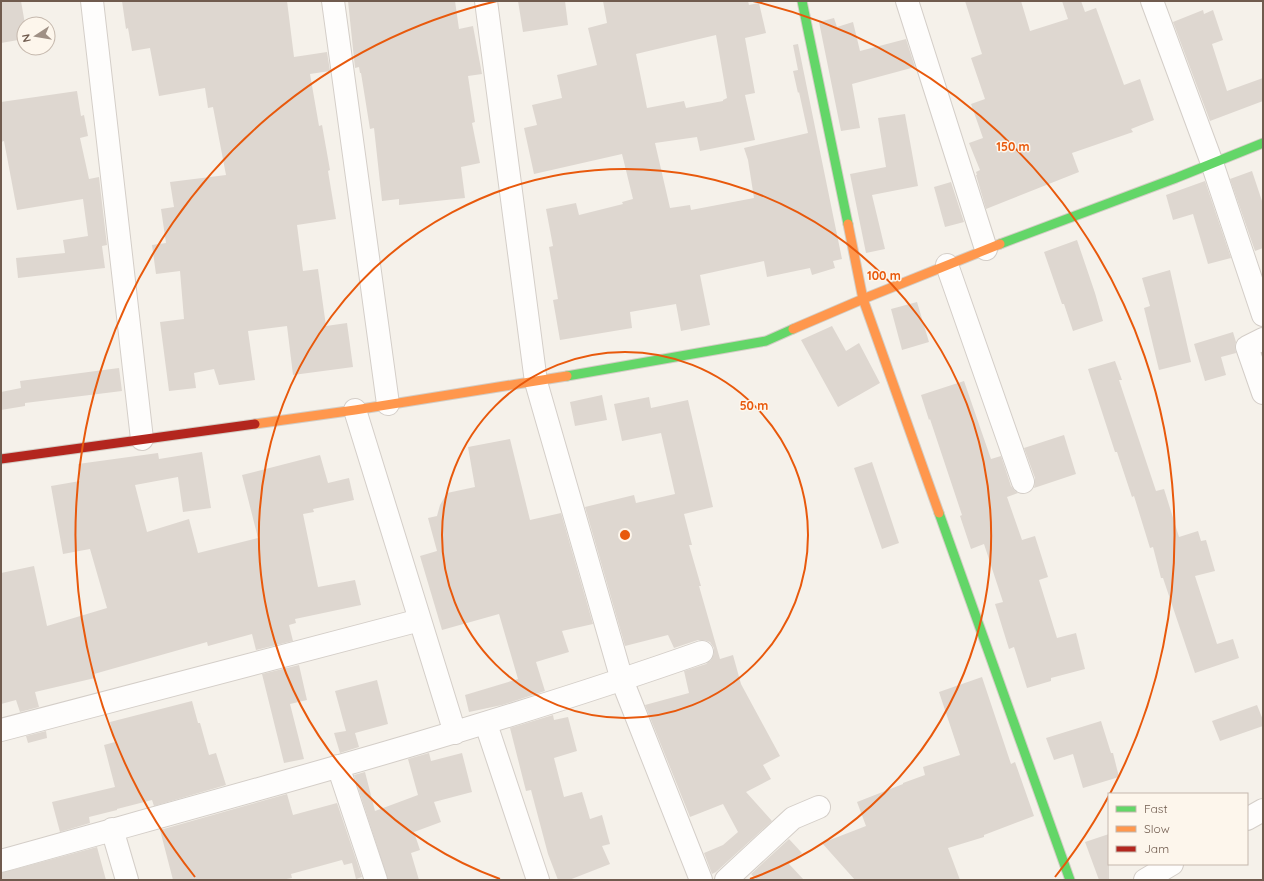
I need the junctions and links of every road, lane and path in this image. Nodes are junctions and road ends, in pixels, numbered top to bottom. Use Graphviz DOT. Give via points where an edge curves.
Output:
graph roads {
  1 [pos="92,1"];
  2 [pos="333,1"];
  3 [pos="486,1"];
  4 [pos="802,1"];
  5 [pos="907,1"];
  6 [pos="1152,1"];
  7 [pos="1263,143"];
  8 [pos="1212,163"];
  9 [pos="986,249"];
  10 [pos="947,265"];
  11 [pos="863,299"];
  12 [pos="1263,315"];
  13 [pos="1263,339"];
  14 [pos="536,382"];
  15 [pos="1263,393"];
  16 [pos="388,404"];
  17 [pos="355,410"];
  18 [pos="142,439"];
  19 [pos="1,459"];
  20 [pos="1024,482"];
  21 [pos="420,620"];
  22 [pos="702,652"];
  23 [pos="622,680"];
  24 [pos="486,724"];
  25 [pos="1,730"];
  26 [pos="456,733"];
  27 [pos="338,766"];
  28 [pos="819,807"];
  29 [pos="1263,810"];
  30 [pos="1248,818"];
  31 [pos="112,829"];
  32 [pos="1,861"];
  33 [pos="1170,865"];
  34 [pos="127,880"];
  35 [pos="376,880"];
  36 [pos="538,880"];
  37 [pos="701,880"];
  38 [pos="726,880"];
  39 [pos="1070,880"];
  40 [pos="1145,880"];
  1 -- 18 [label="street"];
  2 -- 16 [label="street"];
  3 -- 14 [label="street"];
  4 -- 11 [label="street"];
  5 -- 9 [label="street"];
  6 -- 8 [label="street"];
  7 -- 8 [label="street"];
  8 -- 9 [label="street"];
  8 -- 12 [label="street"];
  9 -- 10 [label="street"];
  10 -- 11 [label="street"];
  10 -- 20 [label="street"];
  11 -- 14 [label="street" via="766,341"];
  11 -- 39 [label="street"];
  13 -- 15 [label="street" via="1247,346"];
  14 -- 16 [label="street"];
  14 -- 23 [label="street"];
  16 -- 17 [label="street"];
  17 -- 18 [label="street"];
  17 -- 21 [label="street"];
  18 -- 19 [label="street"];
  21 -- 25 [label="street"];
  21 -- 26 [label="street"];
  22 -- 23 [label="street"];
  23 -- 24 [label="street"];
  23 -- 37 [label="street"];
  24 -- 26 [label="street"];
  24 -- 36 [label="street"];
  26 -- 27 [label="street"];
  27 -- 31 [label="street"];
  27 -- 35 [label="street"];
  28 -- 38 [label="street" via="793,818"];
  29 -- 30 [label="street"];
  31 -- 32 [label="street"];
  31 -- 34 [label="street"];
  33 -- 40 [label="street"];
}
